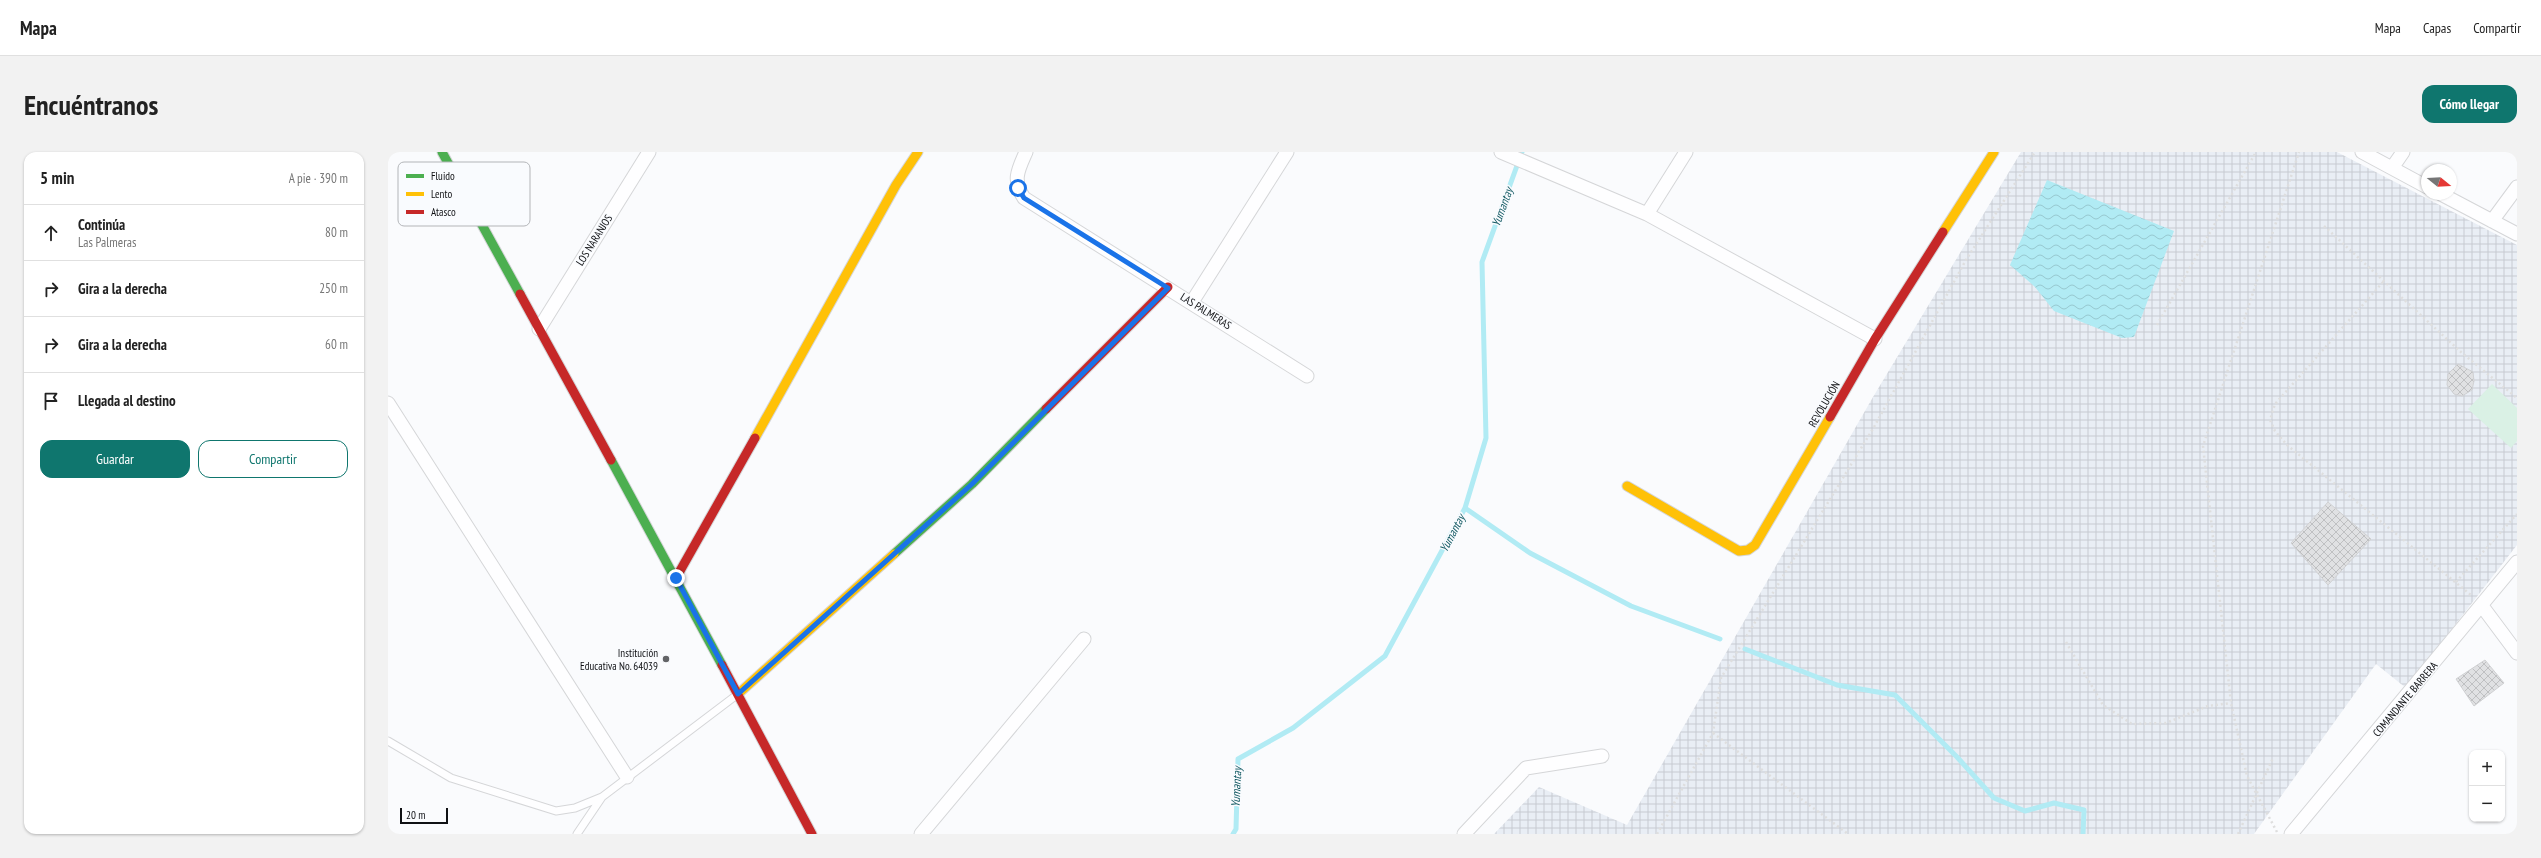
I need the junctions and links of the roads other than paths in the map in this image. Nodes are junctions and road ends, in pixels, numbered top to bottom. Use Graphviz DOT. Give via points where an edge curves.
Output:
graph roads {
  1 [pos="442,152"];
  2 [pos="648,152"];
  3 [pos="918,152"];
  4 [pos="1026,152"];
  5 [pos="1287,152"];
  6 [pos="1501,152"];
  7 [pos="1686,152"];
  8 [pos="1994,152"];
  9 [pos="2362,152"];
  10 [pos="2403,152"];
  11 [pos="447,162"];
  12 [pos="2392,168"];
  13 [pos="2421,184"];
  14 [pos="2517,187"];
  15 [pos="2452,200"];
  16 [pos="1647,214"];
  17 [pos="2492,221"];
  18 [pos="483,226"];
  19 [pos="2517,234"];
  20 [pos="1168,288"];
  21 [pos="1192,302"];
  22 [pos="539,329"];
  23 [pos="1875,339"];
  24 [pos="1307,376"];
  25 [pos="388,403"];
  26 [pos="1627,486"];
  27 [pos="2517,562"];
  28 [pos="676,578"];
  29 [pos="2482,606"];
  30 [pos="1084,639"];
  31 [pos="2517,653"];
  32 [pos="738,694"];
  33 [pos="388,741"];
  34 [pos="1602,756"];
  35 [pos="627,777"];
  36 [pos="602,797"];
  37 [pos="577,834"];
  38 [pos="812,834"];
  39 [pos="921,834"];
  40 [pos="1464,834"];
  41 [pos="2291,834"];
  1 -- 11 [label="street"];
  2 -- 22 [label="street, LOS NARANJOS"];
  3 -- 28 [label="street" via="896,185"];
  4 -- 20 [label="street, LAS PALMERAS" via="1016,176 1018,188 1024,198"];
  5 -- 21 [label="street"];
  6 -- 16 [label="street"];
  7 -- 16 [label="street"];
  8 -- 23 [label="street, REVOLUCIÓN"];
  9 -- 12 [label="street"];
  10 -- 12 [label="street"];
  12 -- 13 [label="street"];
  14 -- 17 [label="street"];
  15 -- 17 [label="street"];
  16 -- 23 [label="street"];
  17 -- 19 [label="street"];
  18 -- 22 [label="street"];
  20 -- 21 [label="street, LAS PALMERAS"];
  20 -- 32 [label="street" via="972,484"];
  21 -- 24 [label="street, LAS PALMERAS"];
  22 -- 28 [label="street"];
  23 -- 26 [label="street, REVOLUCIÓN" via="1755,545 1748,550 1739,551"];
  25 -- 35 [label="street"];
  27 -- 29 [label="street, COMANDANTE BARRERA"];
  28 -- 32 [label="street"];
  29 -- 31 [label="street"];
  29 -- 41 [label="street, COMANDANTE BARRERA"];
  30 -- 39 [label="street"];
  32 -- 35 [label="lane"];
  32 -- 38 [label="street"];
  33 -- 36 [label="lane" via="451,778 556,811 575,808"];
  34 -- 40 [label="street" via="1526,768"];
  35 -- 36 [label="lane"];
  36 -- 37 [label="lane"];
}
